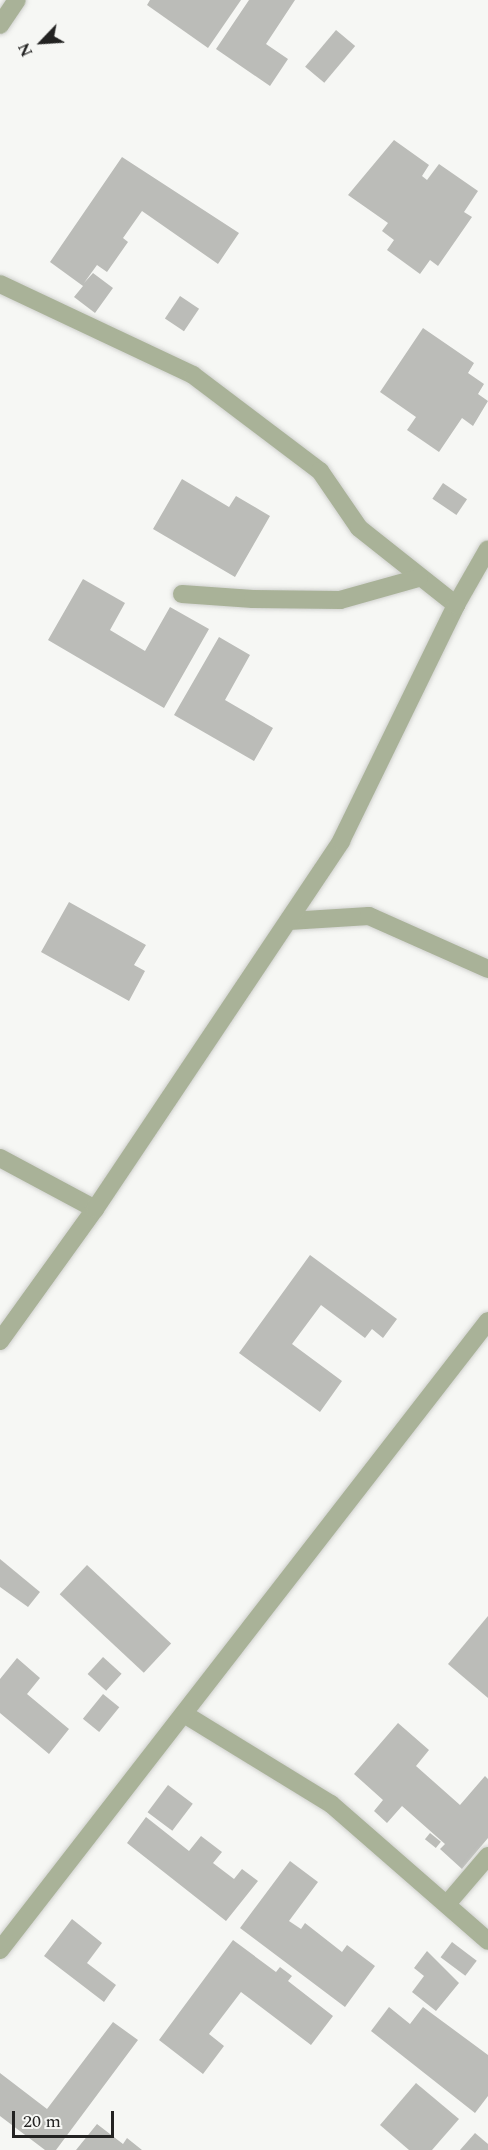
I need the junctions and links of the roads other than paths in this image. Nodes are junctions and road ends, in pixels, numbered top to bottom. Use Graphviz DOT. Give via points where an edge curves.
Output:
graph roads {
  1 [pos="17,0"];
  2 [pos="0,25"];
  3 [pos="0,284"];
  4 [pos="488,549"];
  5 [pos="419,578"];
  6 [pos="182,594"];
  7 [pos="456,605"];
  8 [pos="289,921"];
  9 [pos="488,969"];
  10 [pos="0,1158"];
  11 [pos="95,1209"];
  12 [pos="488,1321"];
  13 [pos="0,1341"];
  14 [pos="184,1714"];
  15 [pos="488,1856"];
  16 [pos="447,1904"];
  17 [pos="488,1941"];
  18 [pos="0,1950"];
  1 -- 2 [label="street"];
  3 -- 5 [label="street" via="192,375 320,471 359,528"];
  4 -- 7 [label="street"];
  5 -- 6 [label="street" via="340,600 253,600"];
  5 -- 7 [label="street"];
  7 -- 8 [label="street" via="341,841"];
  8 -- 9 [label="street" via="369,916"];
  8 -- 11 [label="street"];
  10 -- 11 [label="street"];
  11 -- 13 [label="street"];
  12 -- 14 [label="street"];
  14 -- 16 [label="street" via="331,1804"];
  14 -- 18 [label="street"];
  15 -- 16 [label="street"];
  16 -- 17 [label="street"];
}
